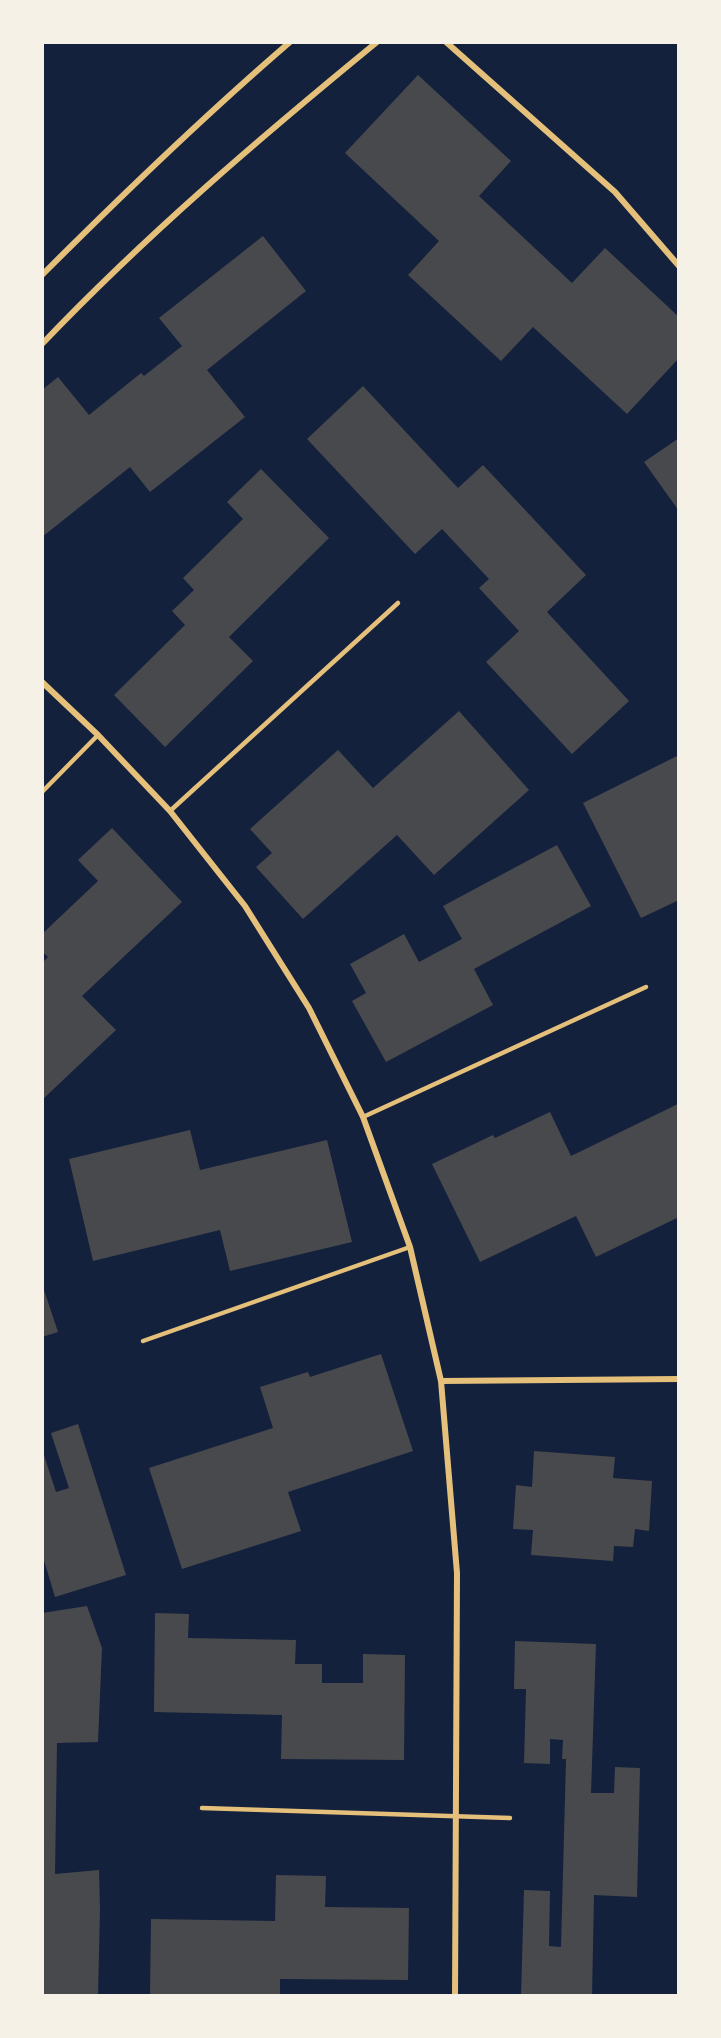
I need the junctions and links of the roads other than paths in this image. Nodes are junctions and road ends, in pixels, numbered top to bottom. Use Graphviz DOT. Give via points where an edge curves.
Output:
graph roads {
  1 [pos="290,42"];
  2 [pos="377,42"];
  3 [pos="446,42"];
  4 [pos="679,266"];
  5 [pos="42,275"];
  6 [pos="42,344"];
  7 [pos="398,603"];
  8 [pos="42,682"];
  9 [pos="98,735"];
  10 [pos="42,792"];
  11 [pos="170,811"];
  12 [pos="646,987"];
  13 [pos="363,1117"];
  14 [pos="410,1247"];
  15 [pos="143,1341"];
  16 [pos="679,1379"];
  17 [pos="441,1381"];
  18 [pos="202,1808"];
  19 [pos="456,1816"];
  20 [pos="510,1818"];
  21 [pos="455,1996"];
  1 -- 5 [label="street" via="127,191"];
  2 -- 6 [label="street" via="169,221"];
  3 -- 4 [label="street" via="615,192"];
  7 -- 11 [label="lane"];
  8 -- 9 [label="street"];
  9 -- 10 [label="lane"];
  9 -- 11 [label="street"];
  11 -- 13 [label="street" via="244,906 309,1008"];
  12 -- 13 [label="lane"];
  13 -- 14 [label="street"];
  14 -- 15 [label="lane"];
  14 -- 17 [label="street"];
  16 -- 17 [label="street"];
  17 -- 19 [label="street" via="457,1573"];
  18 -- 19 [label="lane"];
  19 -- 20 [label="lane"];
  19 -- 21 [label="street"];
}
